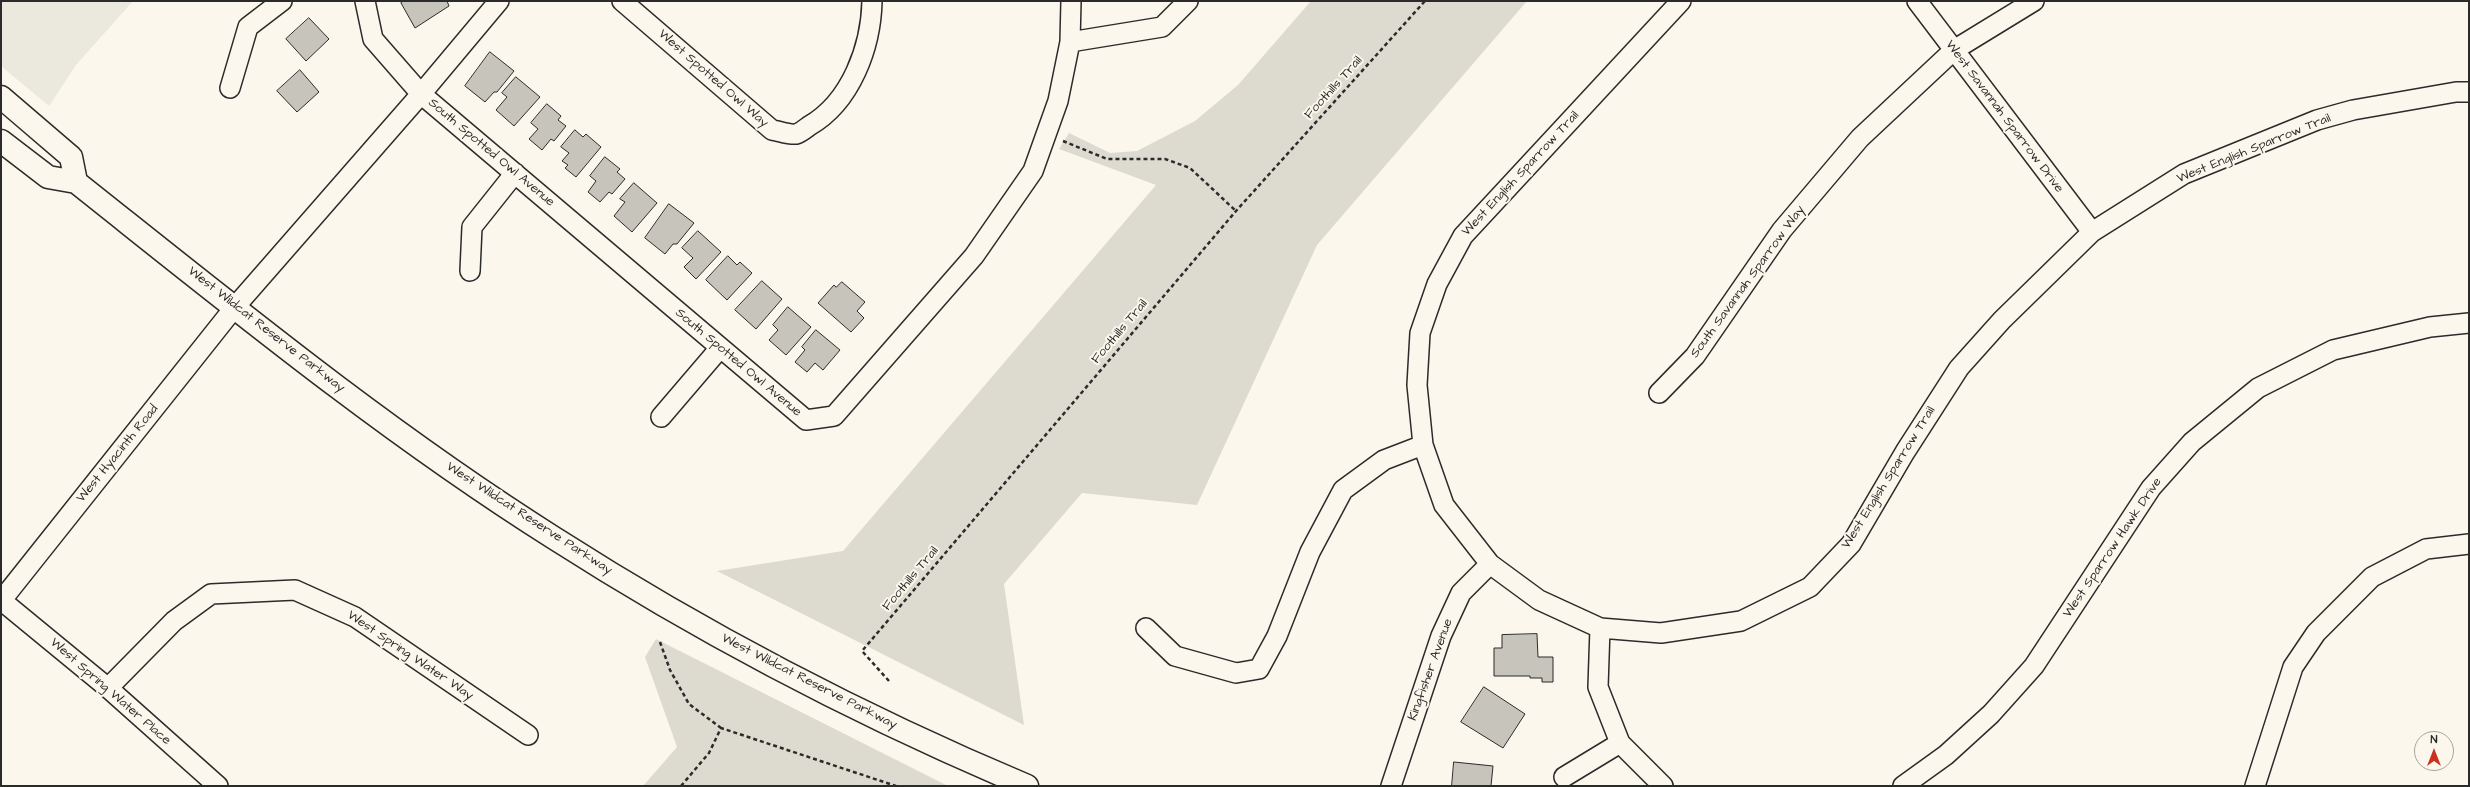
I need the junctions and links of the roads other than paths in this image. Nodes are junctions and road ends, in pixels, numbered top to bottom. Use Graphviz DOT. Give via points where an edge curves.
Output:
graph roads {
  1 [pos="282,1"];
  2 [pos="365,1"];
  3 [pos="499,1"];
  4 [pos="622,1"];
  5 [pos="872,1"];
  6 [pos="1071,1"];
  7 [pos="1188,1"];
  8 [pos="1681,1"];
  9 [pos="1917,1"];
  10 [pos="2034,1"];
  11 [pos="1070,42"];
  12 [pos="1954,50"];
  13 [pos="230,88"];
  14 [pos="2469,92"];
  15 [pos="421,94"];
  16 [pos="1,96"];
  17 [pos="1,141"];
  18 [pos="515,173"];
  19 [pos="76,182"];
  20 [pos="2092,232"];
  21 [pos="470,272"];
  22 [pos="234,308"];
  23 [pos="2469,323"];
  24 [pos="720,348"];
  25 [pos="1659,394"];
  26 [pos="661,418"];
  27 [pos="1423,444"];
  28 [pos="2469,544"];
  29 [pos="1490,564"];
  30 [pos="1,600"];
  31 [pos="1146,628"];
  32 [pos="1600,628"];
  33 [pos="108,688"];
  34 [pos="528,735"];
  35 [pos="1620,743"];
  36 [pos="1564,777"];
  37 [pos="218,786"];
  38 [pos="1026,786"];
  39 [pos="1391,786"];
  40 [pos="1663,786"];
  41 [pos="1903,786"];
  42 [pos="2255,786"];
  1 -- 13 [label="street" via="248,27"];
  2 -- 15 [label="street" via="373,39"];
  3 -- 15 [label="street, South Spotted Owl Avenue"];
  4 -- 5 [label="street, West Spotted Owl Way" via="772,130 796,134 823,119 842,96 860,63 871,24"];
  6 -- 11 [label="street, South Spotted Owl Avenue"];
  7 -- 11 [label="street" via="1162,27"];
  8 -- 27 [label="street, West English Sparrow Trail" via="1463,236 1437,284 1420,333 1417,385"];
  9 -- 12 [label="street, West Savannah Sparrow Drive"];
  10 -- 12 [label="street, South Savannah Sparrow Way"];
  11 -- 24 [label="street, South Spotted Owl Avenue" via="1058,102 1033,171 974,256 834,416 806,420"];
  12 -- 20 [label="street, West Savannah Sparrow Drive"];
  12 -- 25 [label="street, South Savannah Sparrow Way" via="1860,138 1782,230 1695,356"];
  14 -- 20 [label="street, West English Sparrow Trail" via="2353,110 2317,120 2184,174"];
  15 -- 18 [label="street, South Spotted Owl Avenue"];
  15 -- 22 [label="street, South Spotted Owl Avenue"];
  16 -- 19 [label="main road" via="71,157"];
  17 -- 19 [label="main road, West Wildcat Reserve Parkway" via="48,177"];
  18 -- 21 [label="street" via="472,227"];
  18 -- 24 [label="street, South Spotted Owl Avenue"];
  19 -- 22 [label="main road, West Wildcat Reserve Parkway"];
  20 -- 32 [label="street, West English Sparrow Trail" via="2002,320 1958,368 1851,544 1810,588 1741,620 1661,634"];
  22 -- 30 [label="street, West Hyacinth Road"];
  22 -- 38 [label="main road, West Wildcat Reserve Parkway" via="420,447 552,537 612,574 701,626 839,700"];
  23 -- 41 [label="street, West Sparrow Hawk Drive" via="2430,327 2333,350 2258,388 2192,442 2151,488 2034,666 1991,714 1946,754"];
  24 -- 26 [label="street"];
  27 -- 29 [label="street, West English Sparrow Trail" via="1444,505"];
  27 -- 31 [label="street" via="1384,460 1344,490 1310,552 1277,636 1259,669 1236,673 1175,656"];
  28 -- 42 [label="street" via="2426,549 2372,577 2316,633 2293,667"];
  29 -- 32 [label="street, West English Sparrow Trail" via="1539,600"];
  29 -- 39 [label="street, Kingfisher Avenue" via="1461,593 1441,636"];
  30 -- 33 [label="street, West Spring Water Place"];
  32 -- 35 [label="street" via="1598,687"];
  33 -- 34 [label="street, West Spring Water Way" via="174,620 211,594 295,590 355,617"];
  33 -- 37 [label="street, West Spring Water Place"];
  35 -- 36 [label="street"];
  35 -- 40 [label="street"];
}
